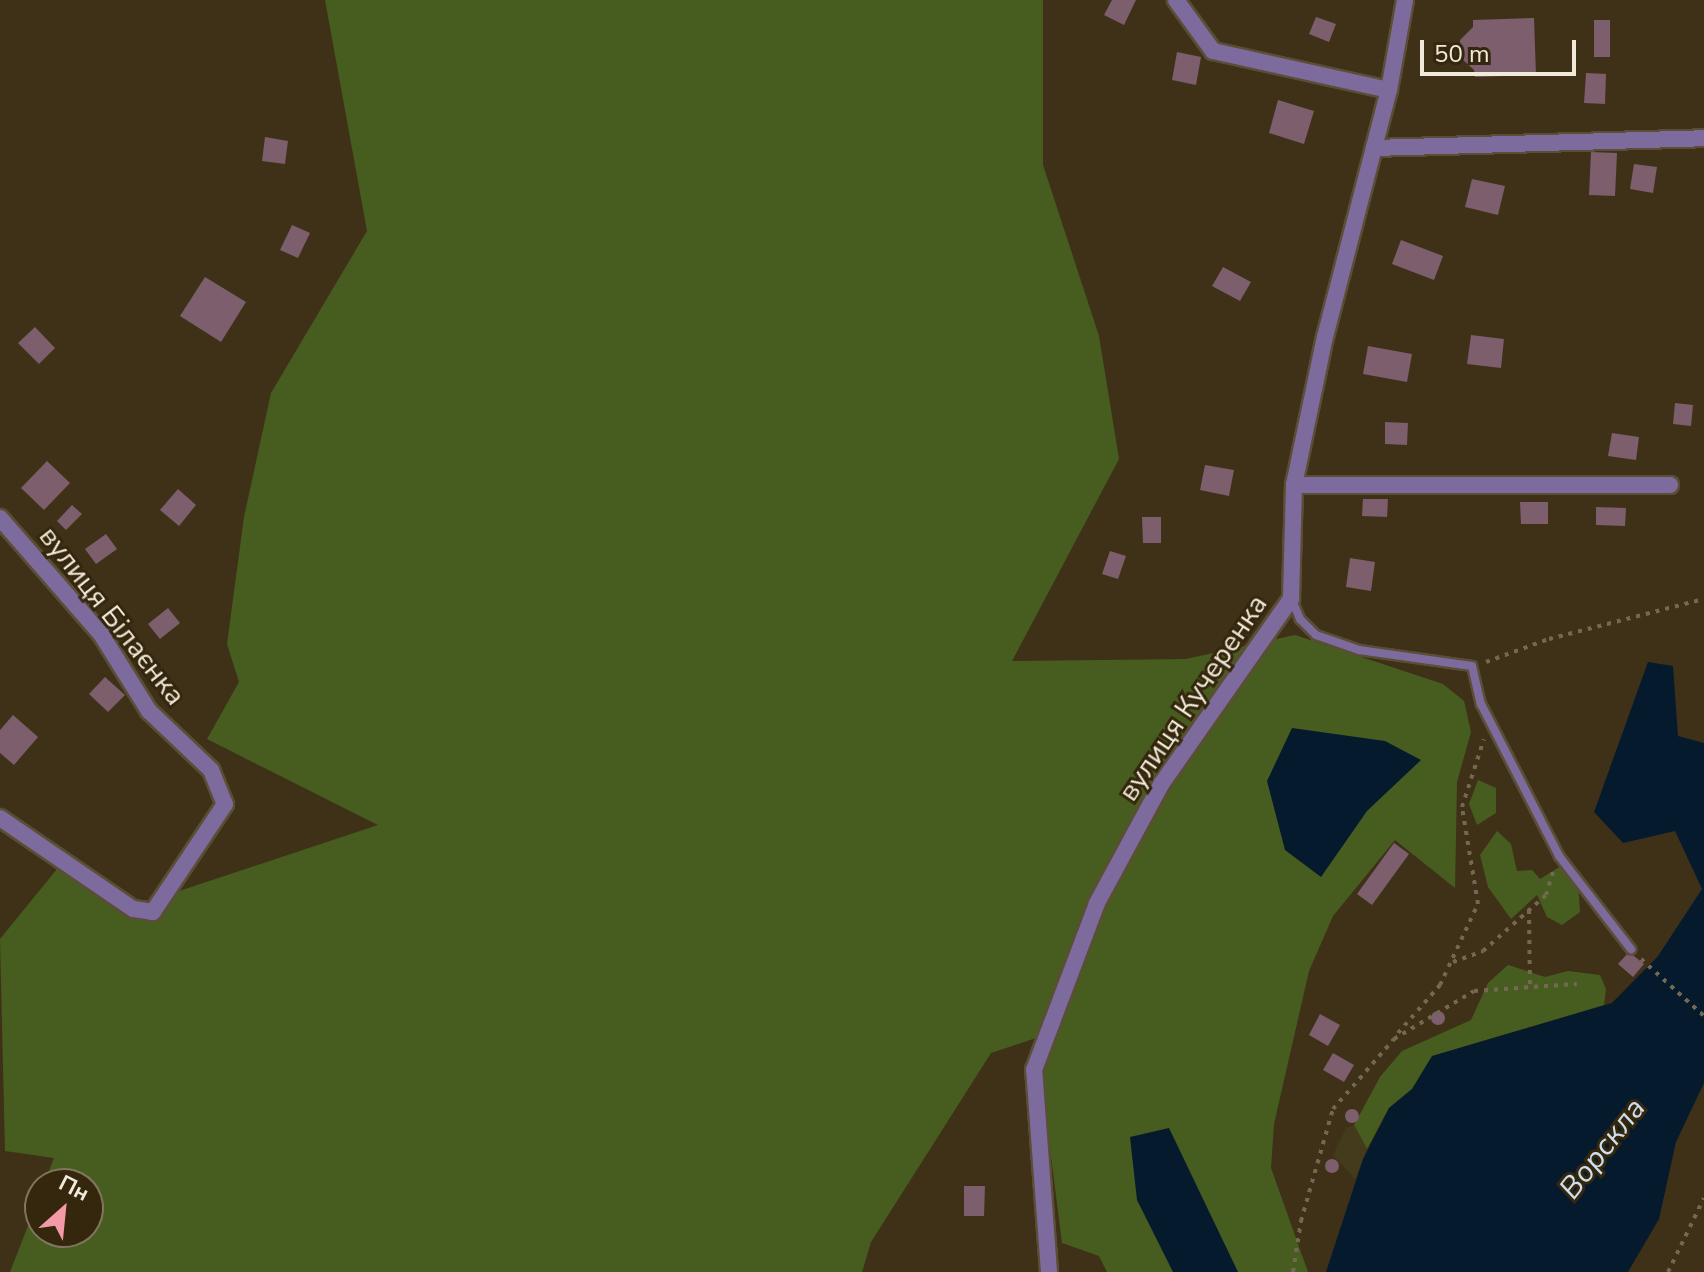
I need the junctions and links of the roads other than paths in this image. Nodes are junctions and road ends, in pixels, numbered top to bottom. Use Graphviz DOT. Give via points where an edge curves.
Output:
graph roads {
  1 [pos="1176,0"];
  2 [pos="1405,0"];
  3 [pos="1389,90"];
  4 [pos="1704,138"];
  5 [pos="1374,148"];
  6 [pos="1294,485"];
  7 [pos="1670,485"];
  8 [pos="0,518"];
  9 [pos="1291,599"];
  10 [pos="0,818"];
  11 [pos="1631,949"];
  12 [pos="1049,1272"];
  1 -- 3 [label="street" via="1213,51"];
  2 -- 3 [label="street, вулиця Кучеренка"];
  3 -- 5 [label="street, вулиця Кучеренка"];
  4 -- 5 [label="street"];
  5 -- 6 [label="street, вулиця Кучеренка"];
  6 -- 7 [label="street"];
  6 -- 9 [label="street, вулиця Кучеренка"];
  8 -- 10 [label="street, вулиця Білаєнка" via="101,634 149,711 211,770 225,804 153,912 133,909"];
  9 -- 11 [label="lane" via="1300,619 1316,635 1359,650 1472,666 1489,722 1559,856"];
  9 -- 12 [label="street, вулиця Кучеренка" via="1162,783 1097,903 1034,1070"];
}
